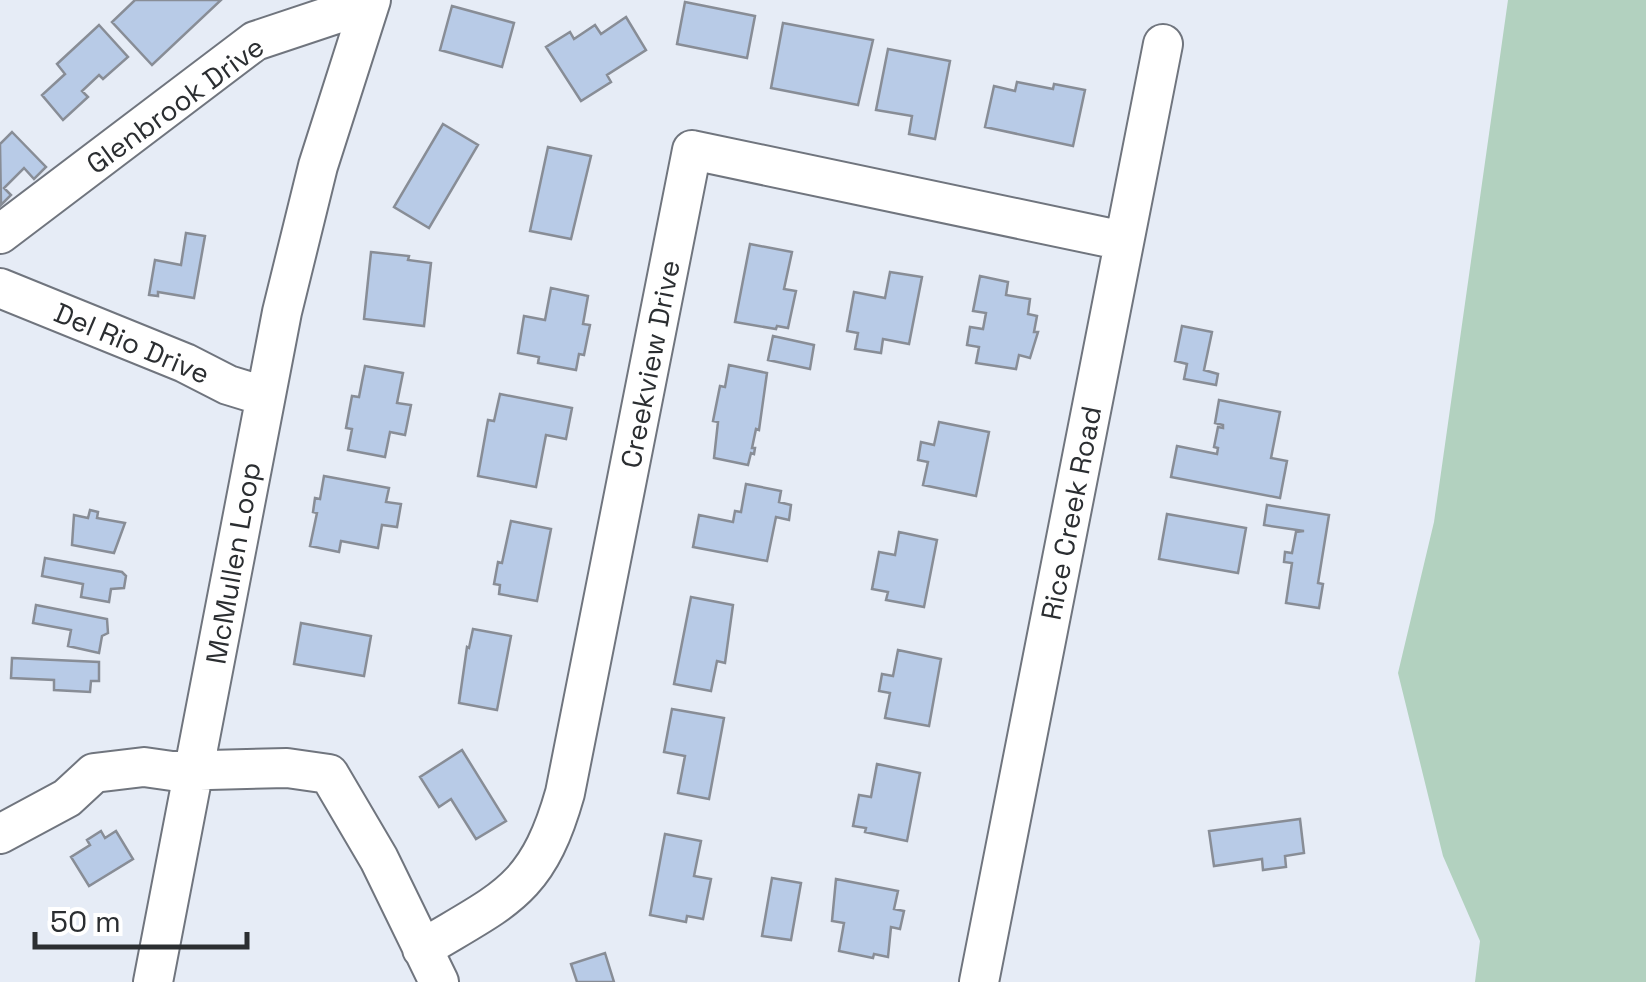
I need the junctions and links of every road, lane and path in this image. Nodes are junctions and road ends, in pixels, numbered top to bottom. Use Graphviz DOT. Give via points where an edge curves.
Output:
graph roads {
  1 [pos="369,5"];
  2 [pos="1163,44"];
  3 [pos="0,234"];
  4 [pos="1124,241"];
  5 [pos="0,288"];
  6 [pos="264,396"];
  7 [pos="195,770"];
  8 [pos="0,834"];
  9 [pos="422,949"];
  10 [pos="152,982"];
  11 [pos="439,982"];
  12 [pos="979,982"];
  1 -- 3 [label="street, Glenbrook Drive" via="255,41"];
  1 -- 6 [label="street, McMullen Loop" via="314,182"];
  2 -- 4 [label="street, Rice Creek Road"];
  4 -- 9 [label="street, Creekview Drive" via="692,150 552,837 531,875 499,903"];
  4 -- 12 [label="street, Rice Creek Road"];
  5 -- 6 [label="street, Del Rio Drive"];
  6 -- 7 [label="street, McMullen Loop"];
  7 -- 8 [label="street" via="94,773 67,798"];
  7 -- 9 [label="street" via="329,774"];
  7 -- 10 [label="street, McMullen Loop"];
  9 -- 11 [label="street"];
}
